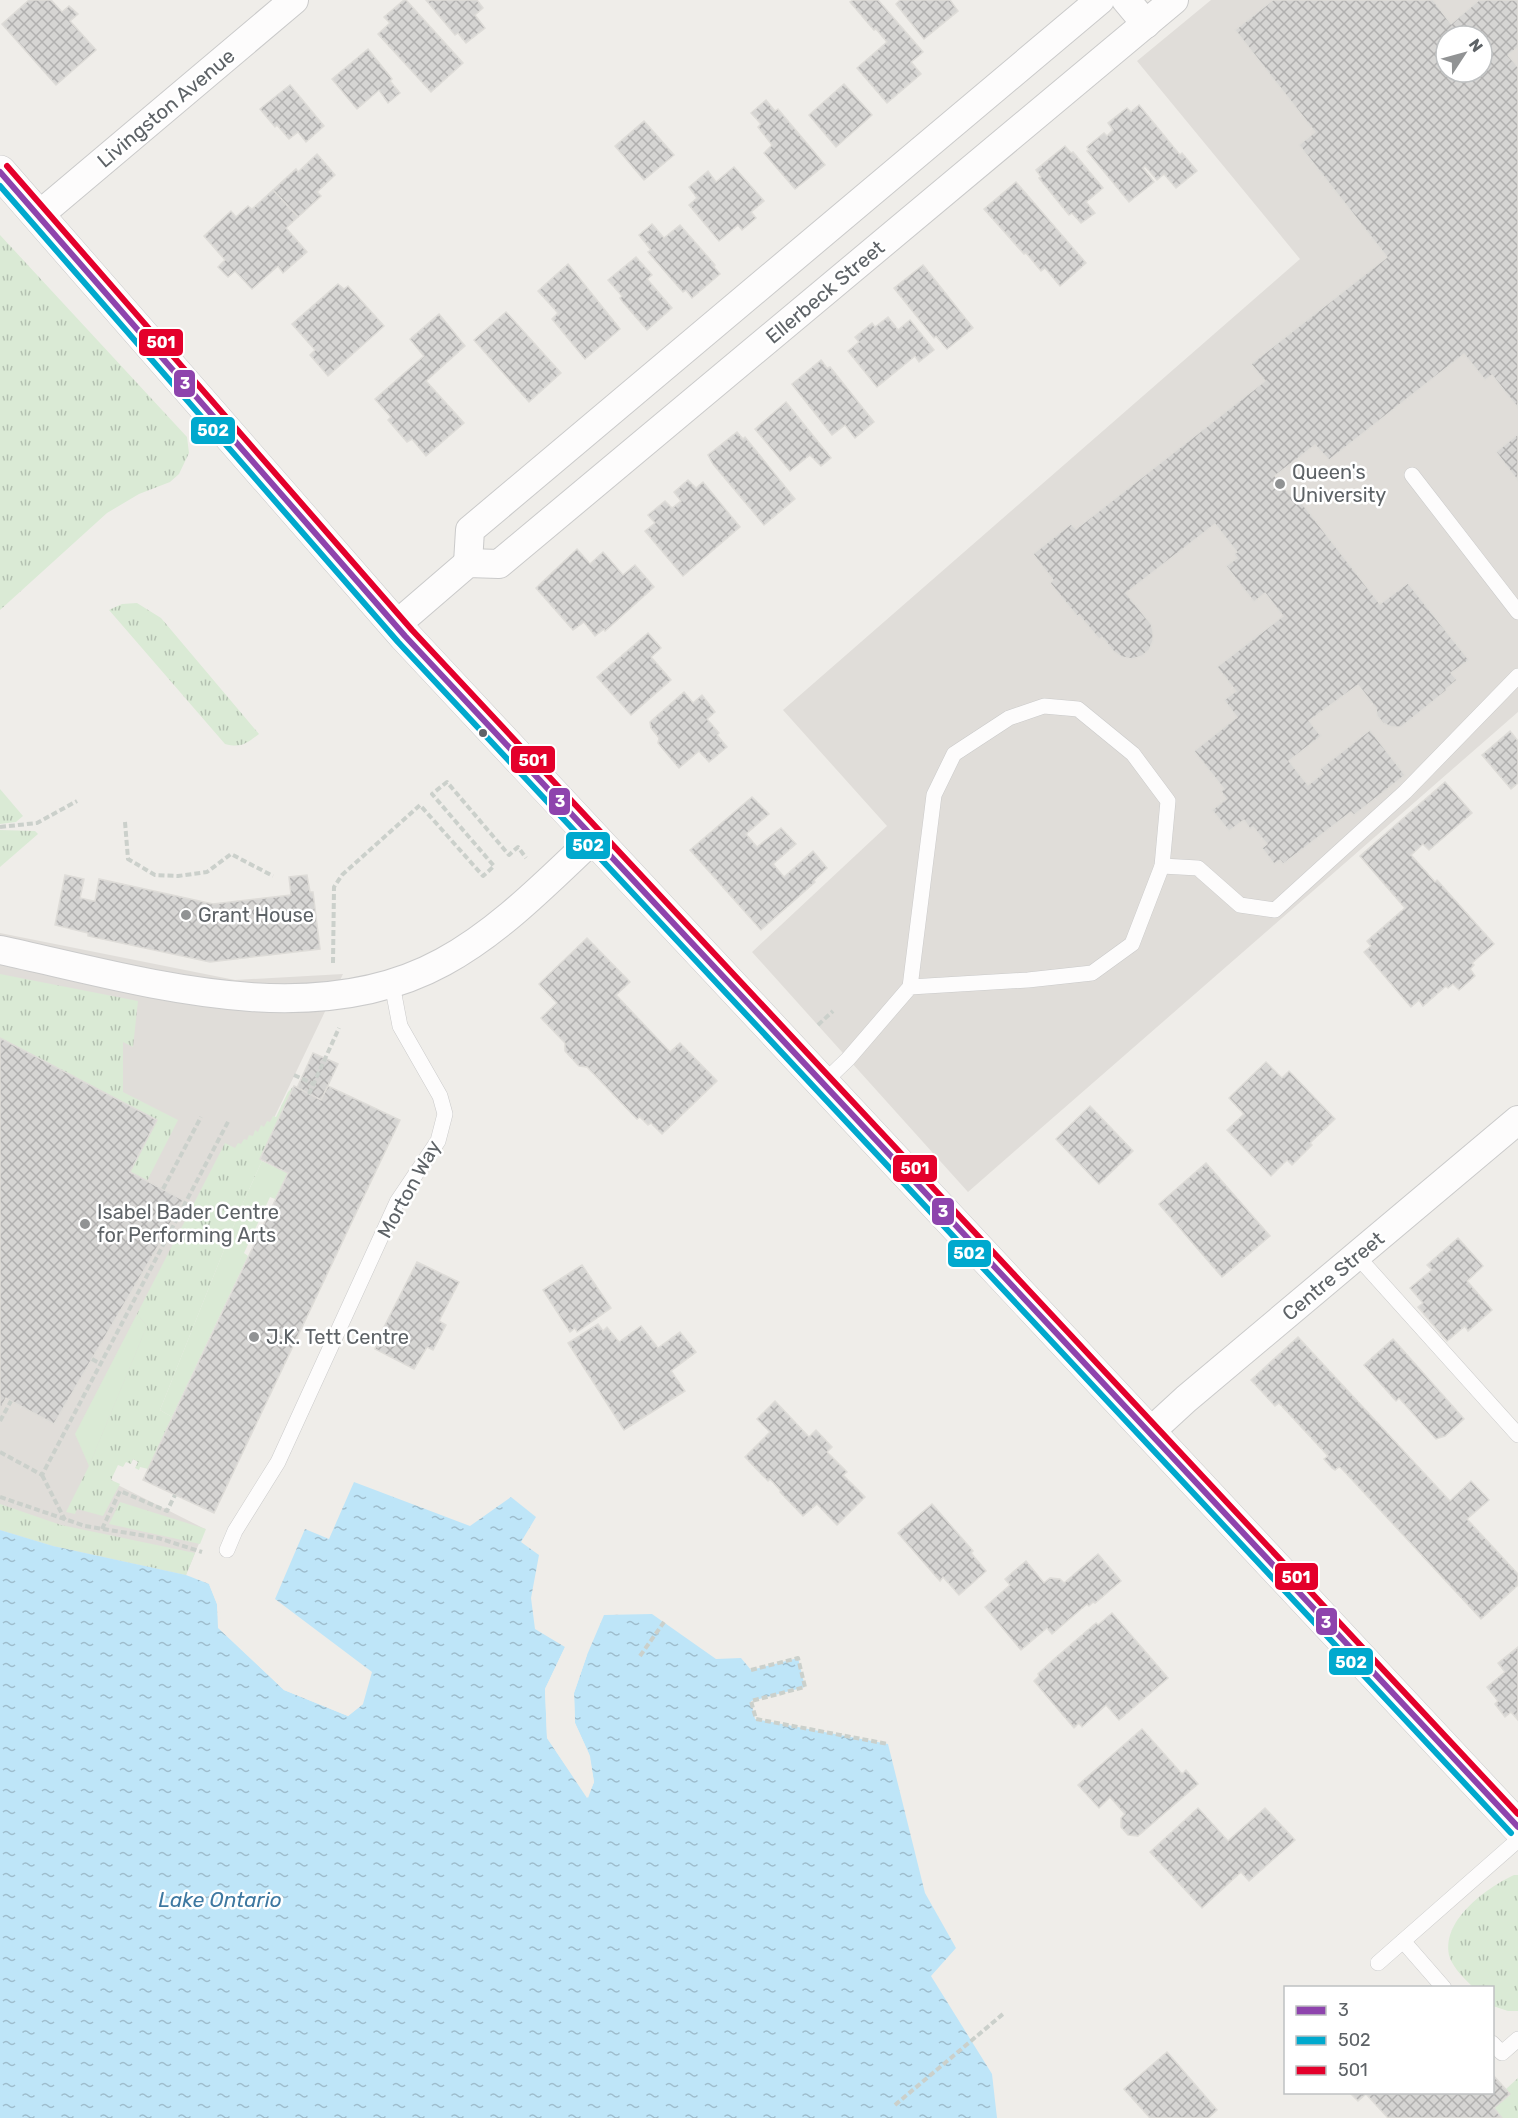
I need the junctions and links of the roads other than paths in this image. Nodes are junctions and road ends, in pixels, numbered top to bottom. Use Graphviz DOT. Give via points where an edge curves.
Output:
graph roads {
  1 [pos="294,0"];
  2 [pos="1100,0"];
  3 [pos="1126,0"];
  4 [pos="1174,0"];
  5 [pos="1146,24"];
  6 [pos="0,172"];
  7 [pos="38,216"];
  8 [pos="1412,475"];
  9 [pos="468,563"];
  10 [pos="1518,612"];
  11 [pos="396,625"];
  12 [pos="1518,676"];
  13 [pos="594,838"];
  14 [pos="1162,866"];
  15 [pos="0,951"];
  16 [pos="392,984"];
  17 [pos="910,987"];
  18 [pos="823,1083"];
  19 [pos="1518,1120"];
  20 [pos="1357,1256"];
  21 [pos="1149,1433"];
  22 [pos="1518,1435"];
  23 [pos="227,1550"];
  24 [pos="1518,1827"];
  25 [pos="1518,1840"];
  26 [pos="1403,1941"];
  27 [pos="1378,1963"];
  28 [pos="1442,1986"];
  29 [pos="1518,2039"];
  30 [pos="1494,2045"];
  1 -- 7 [label="street, Livingston Avenue"];
  2 -- 9 [label="street" via="470,530"];
  3 -- 5 [label="street"];
  4 -- 5 [label="street, Ellerbeck Street"];
  5 -- 9 [label="street, Ellerbeck Street" via="499,564"];
  6 -- 7 [label="main road"];
  7 -- 11 [label="main road"];
  8 -- 10 [label="lane"];
  9 -- 11 [label="street"];
  11 -- 13 [label="main road"];
  12 -- 14 [label="lane" via="1405,792 1275,910 1240,905 1198,868"];
  13 -- 16 [label="street" via="472,944 443,962"];
  13 -- 18 [label="main road"];
  14 -- 17 [label="lane" via="1132,945 1092,973"];
  14 -- 17 [label="lane" via="1168,801 1133,754 1078,709 1044,706 1009,718 954,754 934,795"];
  15 -- 16 [label="street" via="231,996 336,996"];
  16 -- 23 [label="lane, Morton Way" via="400,1026 440,1096 445,1114 438,1141 397,1202 278,1462"];
  17 -- 18 [label="lane"];
  18 -- 21 [label="main road"];
  19 -- 20 [label="street, Centre Street"];
  20 -- 21 [label="street, Centre Street"];
  20 -- 22 [label="lane"];
  21 -- 24 [label="main road"];
  25 -- 26 [label="lane"];
  26 -- 27 [label="lane"];
  26 -- 28 [label="lane"];
  29 -- 30 [label="lane" via="1502,2053"];
}
